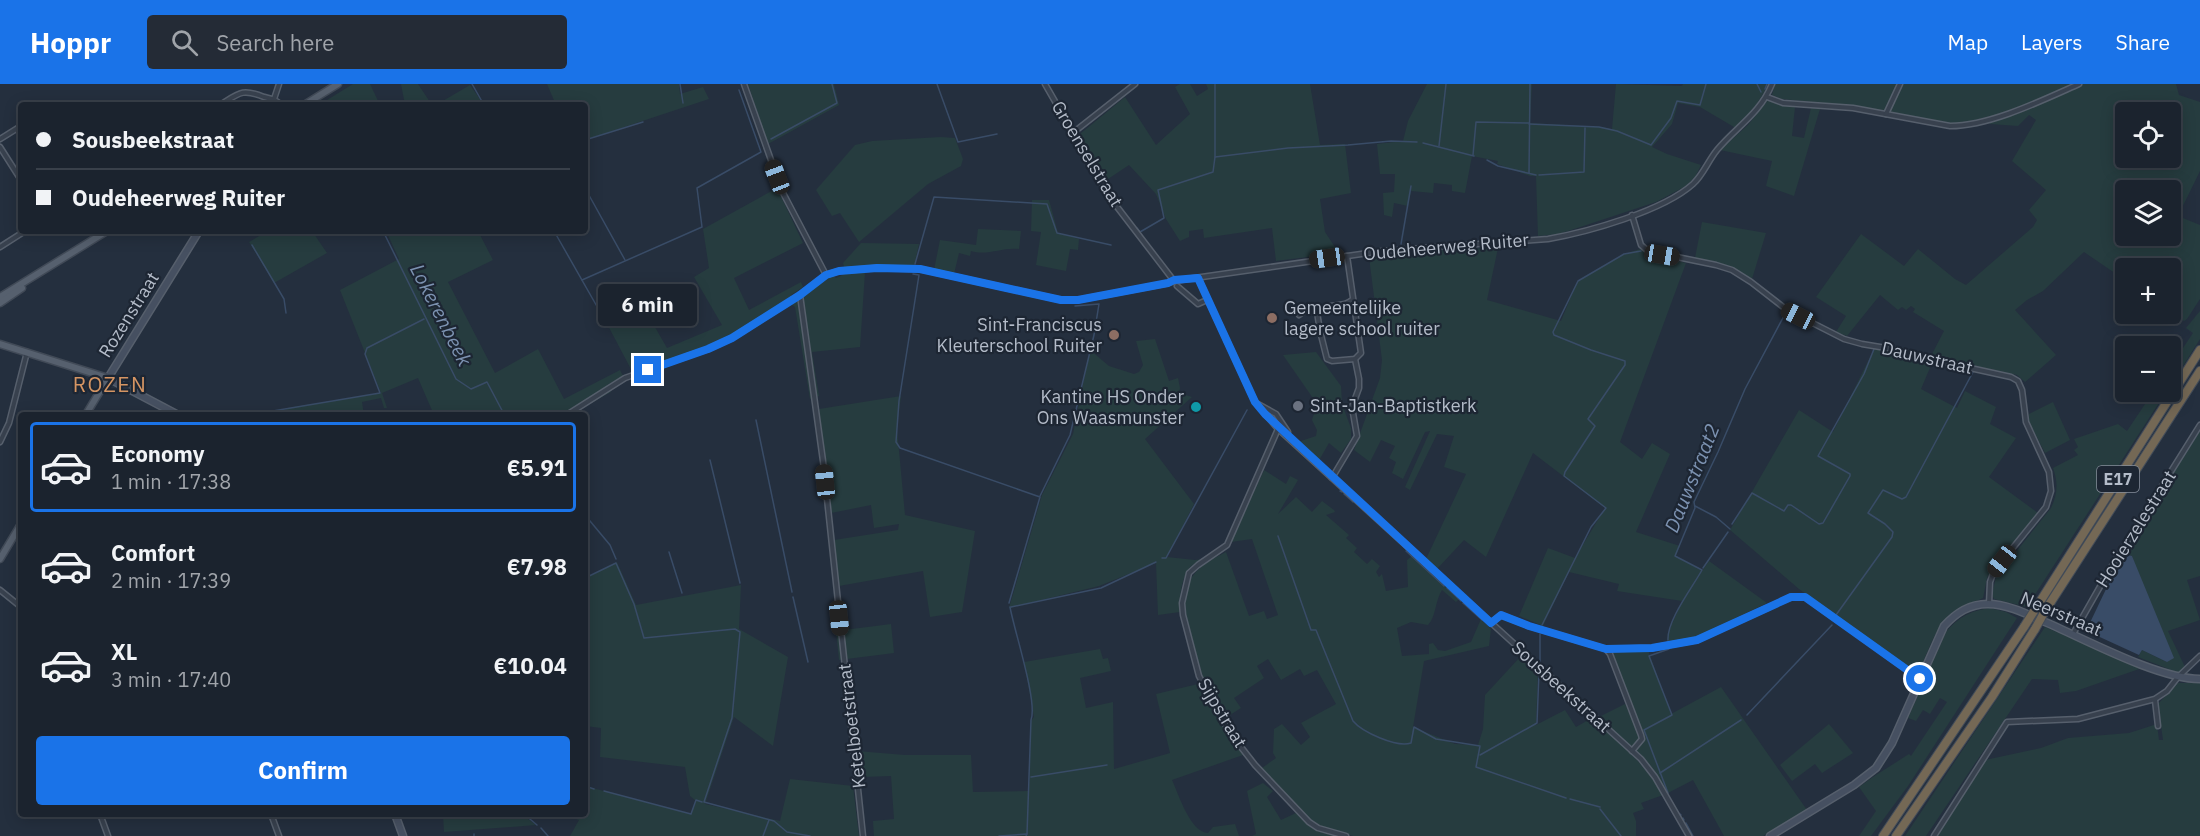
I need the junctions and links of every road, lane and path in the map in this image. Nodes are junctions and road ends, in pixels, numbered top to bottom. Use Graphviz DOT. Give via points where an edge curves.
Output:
graph roads {
  1 [pos="279,84"];
  2 [pos="338,84"];
  3 [pos="744,84"];
  4 [pos="1045,84"];
  5 [pos="1135,84"];
  6 [pos="1772,84"];
  7 [pos="1900,84"];
  8 [pos="2079,84"];
  9 [pos="1767,97"];
  10 [pos="274,99"];
  11 [pos="225,102"];
  12 [pos="278,102"];
  13 [pos="309,102"];
  14 [pos="1886,114"];
  15 [pos="18,128"];
  16 [pos="1074,132"];
  17 [pos="0,139"];
  18 [pos="0,147"];
  19 [pos="18,175"];
  20 [pos="1632,215"];
  21 [pos="20,234"];
  22 [pos="102,234"];
  23 [pos="197,234"];
  24 [pos="0,247"];
  25 [pos="1347,256"];
  26 [pos="47,270"];
  27 [pos="826,275"];
  28 [pos="1198,278"];
  29 [pos="1174,280"];
  30 [pos="1177,286"];
  31 [pos="800,295"];
  32 [pos="0,297"];
  33 [pos="1207,300"];
  34 [pos="1352,300"];
  35 [pos="0,303"];
  36 [pos="1317,312"];
  37 [pos="1299,315"];
  38 [pos="0,344"];
  39 [pos="2200,350"];
  40 [pos="27,351"];
  41 [pos="1355,359"];
  42 [pos="2200,371"];
  43 [pos="108,378"];
  44 [pos="1255,402"];
  45 [pos="88,412"];
  46 [pos="172,412"];
  47 [pos="572,412"];
  48 [pos="2200,425"];
  49 [pos="1278,429"];
  50 [pos="1287,437"];
  51 [pos="0,442"];
  52 [pos="1332,478"];
  53 [pos="18,529"];
  54 [pos="0,559"];
  55 [pos="0,590"];
  56 [pos="1989,604"];
  57 [pos="18,605"];
  58 [pos="1491,623"];
  59 [pos="2073,634"];
  60 [pos="1606,649"];
  61 [pos="2200,656"];
  62 [pos="2178,676"];
  63 [pos="1920,679"];
  64 [pos="2200,679"];
  65 [pos="2156,699"];
  66 [pos="2158,726"];
  67 [pos="1632,751"];
  68 [pos="101,817"];
  69 [pos="272,817"];
  70 [pos="396,817"];
  71 [pos="108,836"];
  72 [pos="279,836"];
  73 [pos="403,836"];
  74 [pos="863,836"];
  75 [pos="1346,836"];
  76 [pos="1689,836"];
  77 [pos="1770,836"];
  78 [pos="1883,836"];
  79 [pos="1896,836"];
  80 [pos="1934,836"];
  1 -- 10 [label="street"];
  2 -- 13 [label="main road"];
  3 -- 27 [label="street" via="782,192"];
  4 -- 16 [label="street, Groenselstraat"];
  5 -- 16 [label="street"];
  6 -- 9 [label="street, Oudeheerweg Ruiter"];
  7 -- 14 [label="street"];
  8 -- 14 [label="street" via="2028,108 1963,126"];
  9 -- 14 [label="street" via="1783,103"];
  9 -- 20 [label="street, Oudeheerweg Ruiter" via="1717,150 1691,185 1678,196"];
  10 -- 11 [label="street" via="247,91"];
  10 -- 12 [label="street"];
  15 -- 17 [label="street"];
  16 -- 29 [label="street, Groenselstraat" via="1111,199"];
  18 -- 19 [label="street"];
  20 -- 25 [label="street, Oudeheerweg Ruiter" via="1548,239"];
  20 -- 56 [label="street, Dauwstraat" via="1641,245 1648,251 1732,270 1787,310 1835,335 2018,381 2026,422 2049,472 2051,490 2046,507 1994,571"];
  21 -- 24 [label="street"];
  22 -- 26 [label="main road"];
  23 -- 43 [label="street, Rozenstraat"];
  25 -- 28 [label="street, Oudeheerweg Ruiter"];
  25 -- 34 [label="street"];
  26 -- 32 [label="main road"];
  26 -- 35 [label="main road"];
  27 -- 29 [label="street, Oudeheerweg Ruiter" via="849,269 920,269 1061,300"];
  27 -- 31 [label="street, Oudeheerweg Ruiter"];
  28 -- 29 [label="street, Oudeheerweg Ruiter"];
  28 -- 33 [label="street, Sousbeekstraat"];
  30 -- 33 [label="street" via="1198,304"];
  31 -- 47 [label="street, Oudeheerweg Ruiter" via="732,338 625,378"];
  31 -- 74 [label="street, Ketelboetstraat" via="823,461"];
  33 -- 44 [label="street, Sousbeekstraat"];
  34 -- 36 [label="street"];
  34 -- 41 [label="street" via="1361,346"];
  36 -- 37 [label="street" via="1306,310"];
  36 -- 41 [label="street" via="1327,359"];
  38 -- 40 [label="main road"];
  39 -- 78 [label="highway, E17, bridge" via="2024,627"];
  40 -- 43 [label="main road"];
  40 -- 51 [label="street" via="9,423"];
  41 -- 52 [label="street" via="1359,388 1352,406 1357,436"];
  42 -- 79 [label="highway, E17, bridge" via="1992,697"];
  43 -- 45 [label="main road, Rozenstraat"];
  43 -- 46 [label="street"];
  44 -- 49 [label="street, Sousbeekstraat"];
  44 -- 50 [label="street, Sousbeekstraat" via="1276,414 1288,432"];
  48 -- 59 [label="street, Hooierzelestraat"];
  49 -- 50 [label="street, Sousbeekstraat"];
  49 -- 75 [label="street, Sijpstraat" via="1227,545 1189,573 1182,615 1198,676 1230,734 1309,822"];
  50 -- 52 [label="street, Sousbeekstraat"];
  52 -- 58 [label="street, Sousbeekstraat"];
  53 -- 54 [label="main road"];
  55 -- 57 [label="street"];
  56 -- 59 [label="street, Neerstraat" via="2016,609"];
  56 -- 63 [label="street, Neerstraat" via="1955,614 1944,626"];
  58 -- 60 [label="street, Sousbeekstraat" via="1501,615 1506,616"];
  58 -- 67 [label="street, Sousbeekstraat"];
  59 -- 62 [label="street, Neerstraat"];
  60 -- 63 [label="street, Sousbeekstraat" via="1652,648 1697,640 1798,596 1805,597"];
  60 -- 67 [label="street, Sousbeekstraat" via="1641,735"];
  61 -- 62 [label="street"];
  62 -- 64 [label="street, Neerstraat"];
  62 -- 65 [label="street"];
  63 -- 77 [label="street, Neerstraat" via="1892,743 1876,768"];
  65 -- 66 [label="street"];
  65 -- 80 [label="street" via="2088,717 2007,722"];
  67 -- 76 [label="street, Sousbeekstraat" via="1655,777"];
  68 -- 71 [label="street"];
  69 -- 72 [label="street"];
  70 -- 73 [label="street"];
}
